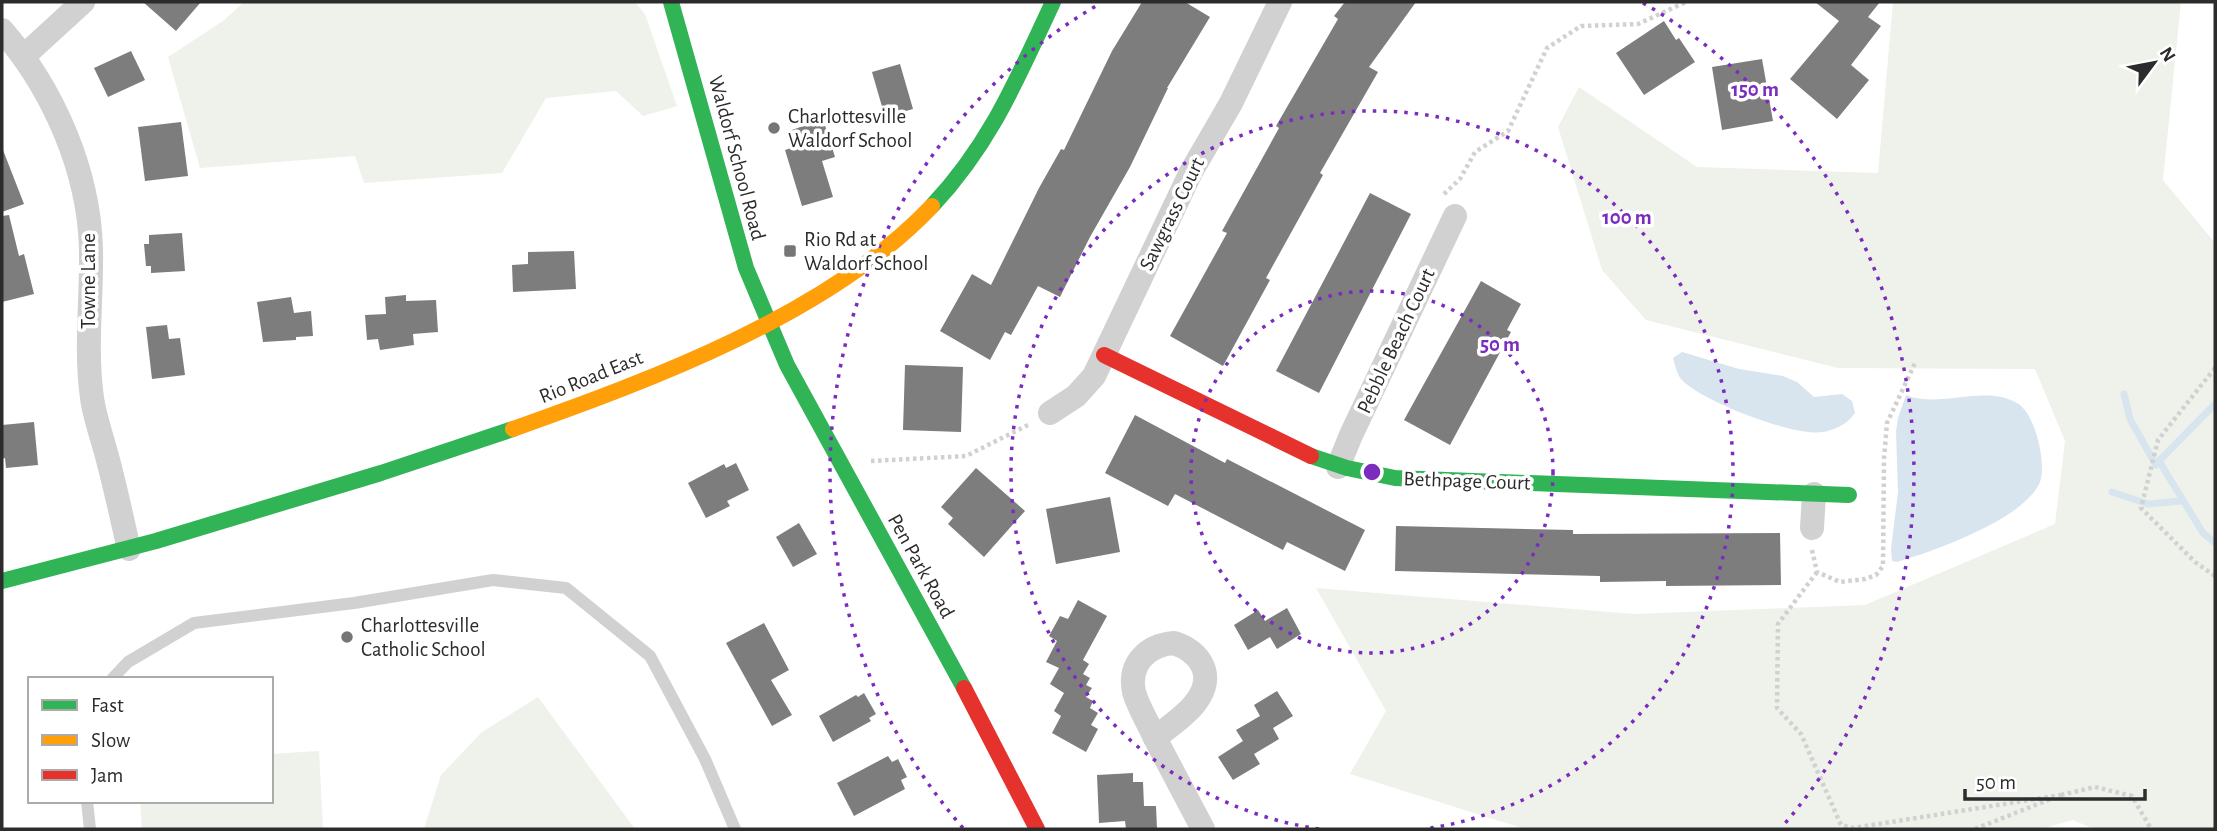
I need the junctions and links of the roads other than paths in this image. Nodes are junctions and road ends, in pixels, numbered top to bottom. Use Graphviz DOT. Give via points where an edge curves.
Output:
graph roads {
  1 [pos="83,2"];
  2 [pos="671,2"];
  3 [pos="1053,2"];
  4 [pos="1280,2"];
  5 [pos="2,30"];
  6 [pos="24,56"];
  7 [pos="1448,206"];
  8 [pos="768,323"];
  9 [pos="1104,355"];
  10 [pos="1050,413"];
  11 [pos="1338,467"];
  12 [pos="1814,494"];
  13 [pos="1849,495"];
  14 [pos="1812,528"];
  15 [pos="129,549"];
  16 [pos="2,581"];
  17 [pos="114,677"];
  18 [pos="1155,738"];
  19 [pos="87,803"];
  20 [pos="90,829"];
  21 [pos="735,829"];
  22 [pos="1037,829"];
  23 [pos="1203,829"];
  1 -- 6 [label="street"];
  2 -- 8 [label="street, Waldorf School Road" via="746,268"];
  3 -- 8 [label="street, Rio Road East" via="982,147 954,182 882,251"];
  4 -- 9 [label="street, Sawgrass Court" via="1191,172"];
  5 -- 6 [label="street, Towne Lane"];
  6 -- 15 [label="street, Towne Lane" via="70,145 84,195 91,248 87,341 92,400"];
  7 -- 11 [label="street, Pebble Beach Court"];
  8 -- 15 [label="street, Rio Road East" via="520,428"];
  8 -- 22 [label="street, Pen Park Road"];
  9 -- 10 [label="street, Sawgrass Court" via="1087,386"];
  9 -- 11 [label="street, Bethpage Court"];
  11 -- 12 [label="street, Bethpage Court" via="1395,478"];
  12 -- 13 [label="street, Bethpage Court"];
  12 -- 14 [label="street"];
  15 -- 16 [label="street, Rio Road East"];
  17 -- 21 [label="lane" via="128,662 194,623 354,604 494,580 566,588 650,656 705,759"];
  18 -- 23 [label="street"];
  19 -- 20 [label="lane"];
}
